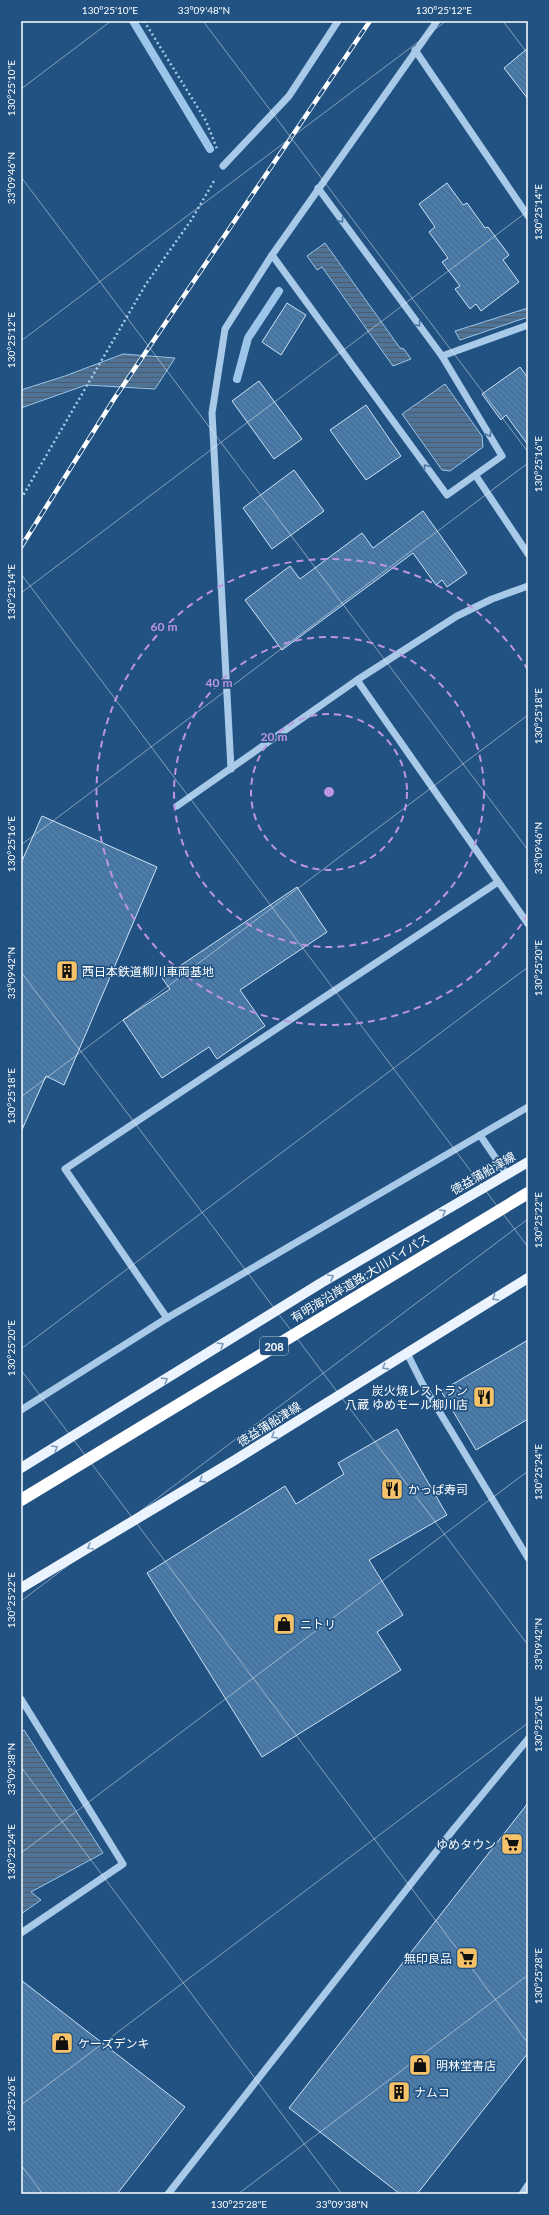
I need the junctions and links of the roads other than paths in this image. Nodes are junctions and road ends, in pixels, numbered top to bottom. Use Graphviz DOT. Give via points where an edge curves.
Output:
graph roads {
  1 [pos="338,21"];
  2 [pos="437,21"];
  3 [pos="415,50"];
  4 [pos="223,166"];
  5 [pos="318,188"];
  6 [pos="528,216"];
  7 [pos="272,255"];
  8 [pos="528,325"];
  9 [pos="442,356"];
  10 [pos="476,476"];
  11 [pos="528,554"];
  12 [pos="528,586"];
  13 [pos="357,680"];
  14 [pos="231,769"];
  15 [pos="177,806"];
  16 [pos="498,882"];
  17 [pos="528,924"];
  18 [pos="528,1107"];
  19 [pos="480,1135"];
  20 [pos="528,1162"];
  21 [pos="507,1175"];
  22 [pos="528,1193"];
  23 [pos="528,1278"];
  24 [pos="167,1318"];
  25 [pos="407,1353"];
  26 [pos="21,1410"];
  27 [pos="21,1468"];
  28 [pos="21,1500"];
  29 [pos="528,1558"];
  30 [pos="21,1588"];
  31 [pos="21,1699"];
  32 [pos="528,1739"];
  33 [pos="21,1933"];
  34 [pos="528,2185"];
  35 [pos="168,2194"];
  36 [pos="522,2194"];
  1 -- 4 [label="street" via="289,96"];
  2 -- 3 [label="street"];
  3 -- 5 [label="street"];
  3 -- 6 [label="street"];
  5 -- 7 [label="street"];
  5 -- 9 [label="street, one-way"];
  10 -- 7 [label="street, one-way" via="447,495"];
  7 -- 14 [label="street" via="226,328 212,413"];
  8 -- 9 [label="street"];
  9 -- 10 [label="street, one-way" via="502,456"];
  10 -- 11 [label="street"];
  12 -- 13 [label="street" via="492,598 457,616"];
  13 -- 14 [label="street"];
  13 -- 16 [label="street"];
  14 -- 15 [label="street"];
  16 -- 17 [label="street"];
  16 -- 24 [label="street" via="65,1169"];
  18 -- 19 [label="street"];
  19 -- 21 [label="street"];
  19 -- 24 [label="street"];
  20 -- 21 [label="main road, 徳益蒲船津線"];
  27 -- 21 [label="main road, 徳益蒲船津線, one-way" via="321,1283"];
  22 -- 28 [label="highway, 有明海沿岸道路;大川バイパス / 208"];
  23 -- 25 [label="main road, 徳益蒲船津線, one-way"];
  24 -- 26 [label="street"];
  25 -- 29 [label="street" via="422,1383"];
  25 -- 30 [label="main road, 徳益蒲船津線, one-way"];
  31 -- 33 [label="street" via="123,1864"];
  32 -- 35 [label="street" via="453,1830"];
  34 -- 36 [label="street"];
}
